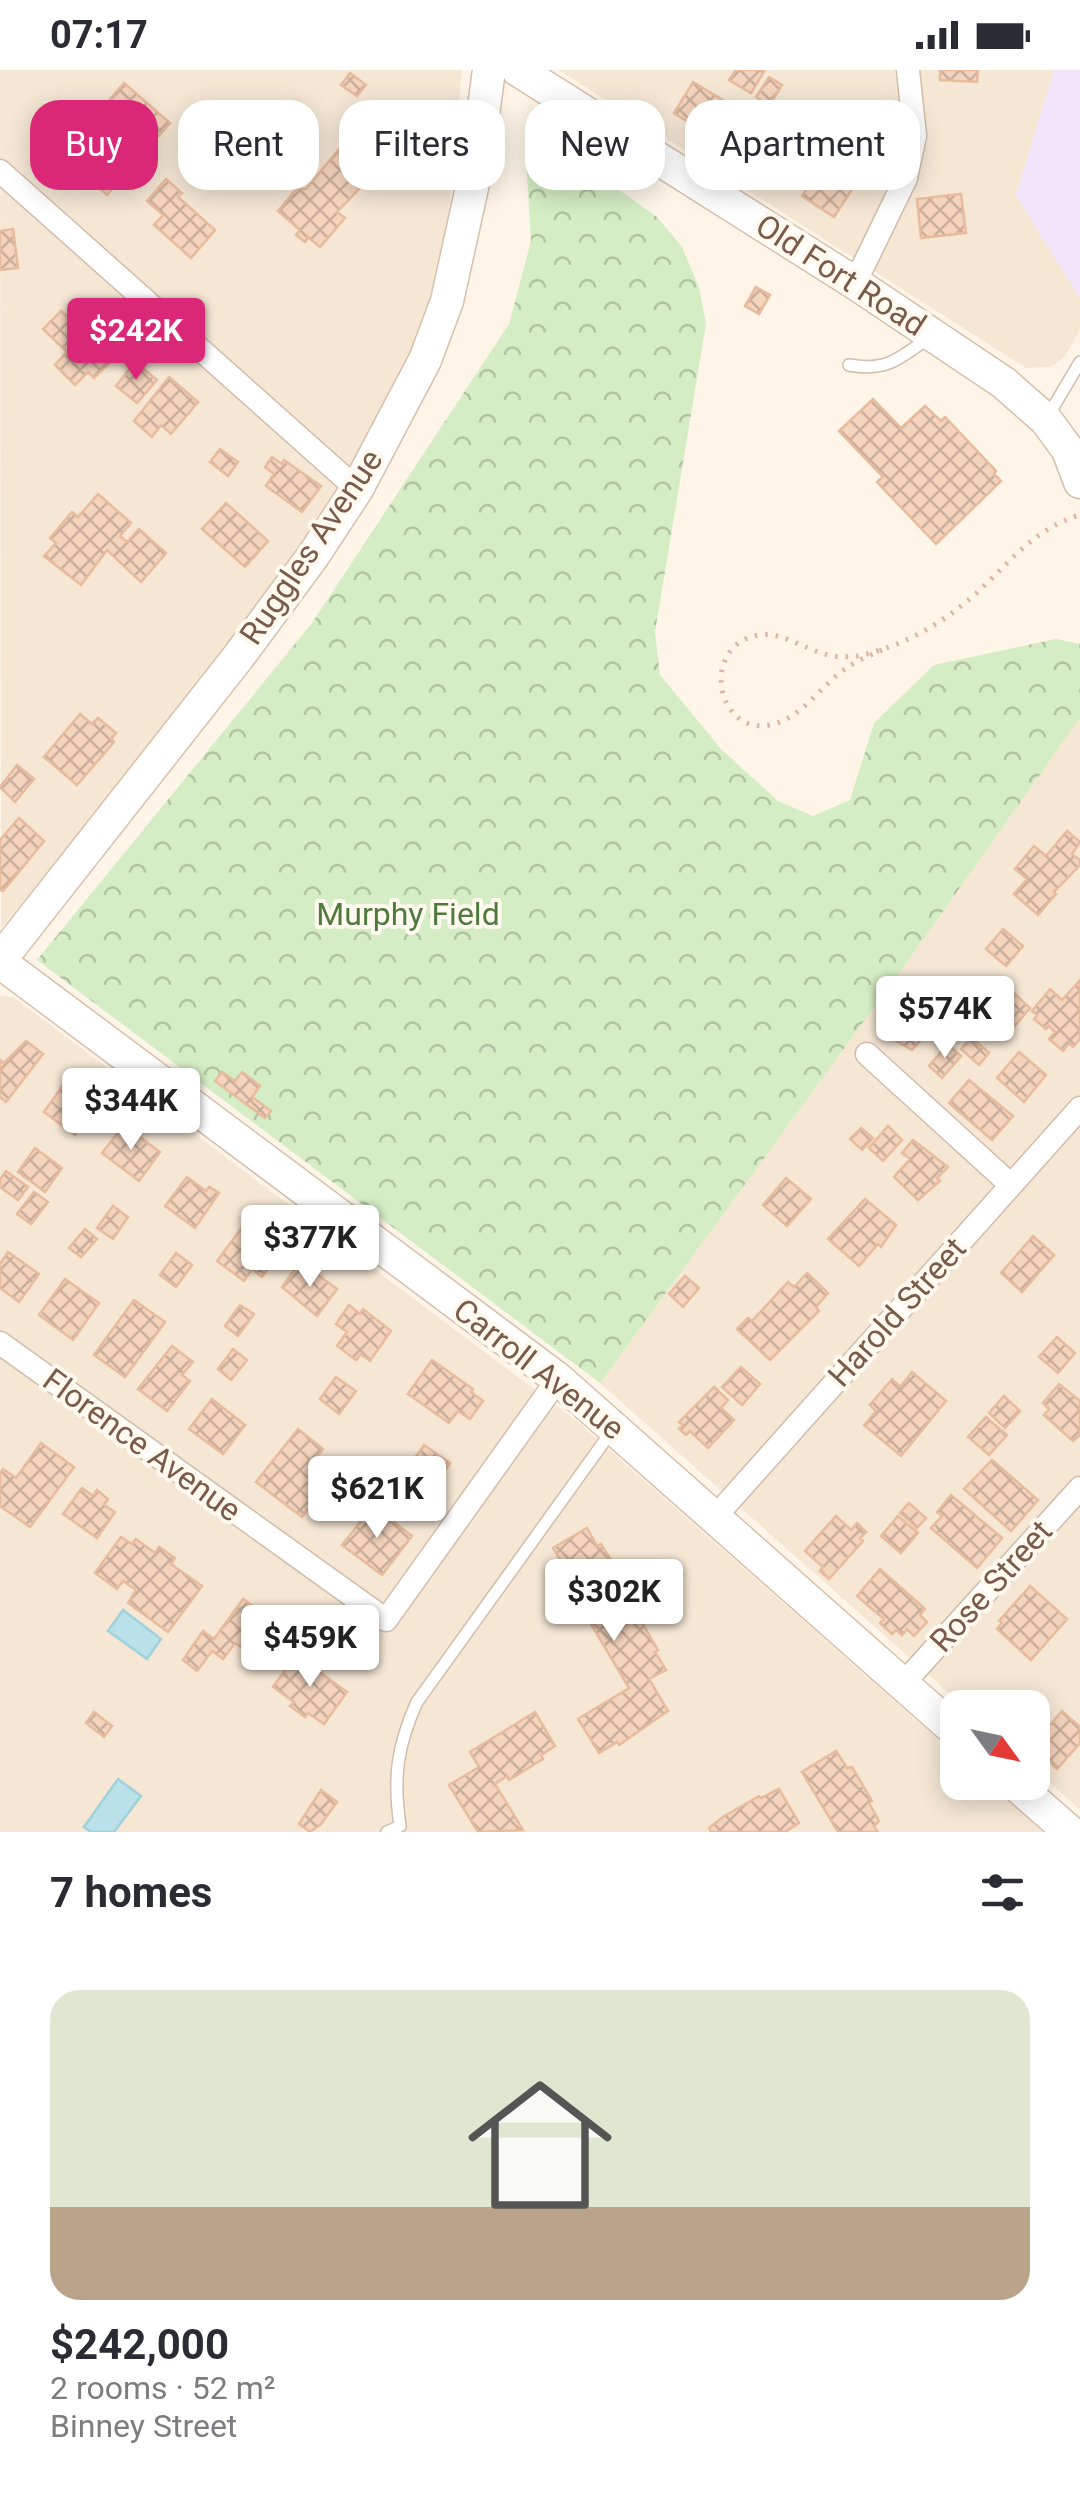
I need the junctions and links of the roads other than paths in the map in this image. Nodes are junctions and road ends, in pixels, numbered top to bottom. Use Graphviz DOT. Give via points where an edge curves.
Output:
graph roads {
  1 [pos="489,70"];
  2 [pos="518,70"];
  3 [pos="908,70"];
  4 [pos="0,171"];
  5 [pos="856,283"];
  6 [pos="934,335"];
  7 [pos="1080,362"];
  8 [pos="849,365"];
  9 [pos="1046,420"];
  10 [pos="1080,482"];
  11 [pos="357,489"];
  12 [pos="0,961"];
  13 [pos="867,1054"];
  14 [pos="1080,1108"];
  15 [pos="1011,1185"];
  16 [pos="0,1342"];
  17 [pos="558,1379"];
  18 [pos="615,1427"];
  19 [pos="1080,1488"];
  20 [pos="715,1516"];
  21 [pos="902,1685"];
  22 [pos="940,1718"];
  23 [pos="1034,1800"];
  24 [pos="387,1832"];
  25 [pos="1070,1832"];
  1 -- 11 [label="street, Ruggles Avenue" via="447,300 425,360"];
  2 -- 5 [label="street, Old Fort Road"];
  3 -- 5 [label="street" via="915,136 906,178"];
  4 -- 11 [label="street"];
  5 -- 6 [label="street, Old Fort Road"];
  6 -- 8 [label="lane" via="888,366"];
  6 -- 9 [label="street, Old Fort Road"];
  7 -- 9 [label="lane"];
  9 -- 10 [label="street, Old Fort Road"];
  11 -- 12 [label="street, Ruggles Avenue" via="239,656"];
  12 -- 17 [label="street, Carroll Avenue"];
  13 -- 15 [label="street"];
  14 -- 15 [label="street, Harold Street"];
  15 -- 20 [label="street, Harold Street"];
  16 -- 17 [label="street, Florence Avenue" via="386,1620"];
  17 -- 18 [label="street, Carroll Avenue"];
  18 -- 20 [label="street, Carroll Avenue"];
  18 -- 24 [label="lane" via="417,1702 401,1736 395,1790 400,1826"];
  19 -- 21 [label="street, Rose Street"];
  20 -- 21 [label="street, Carroll Avenue"];
  21 -- 22 [label="street, Carroll Avenue"];
  23 -- 25 [label="street"];
}
